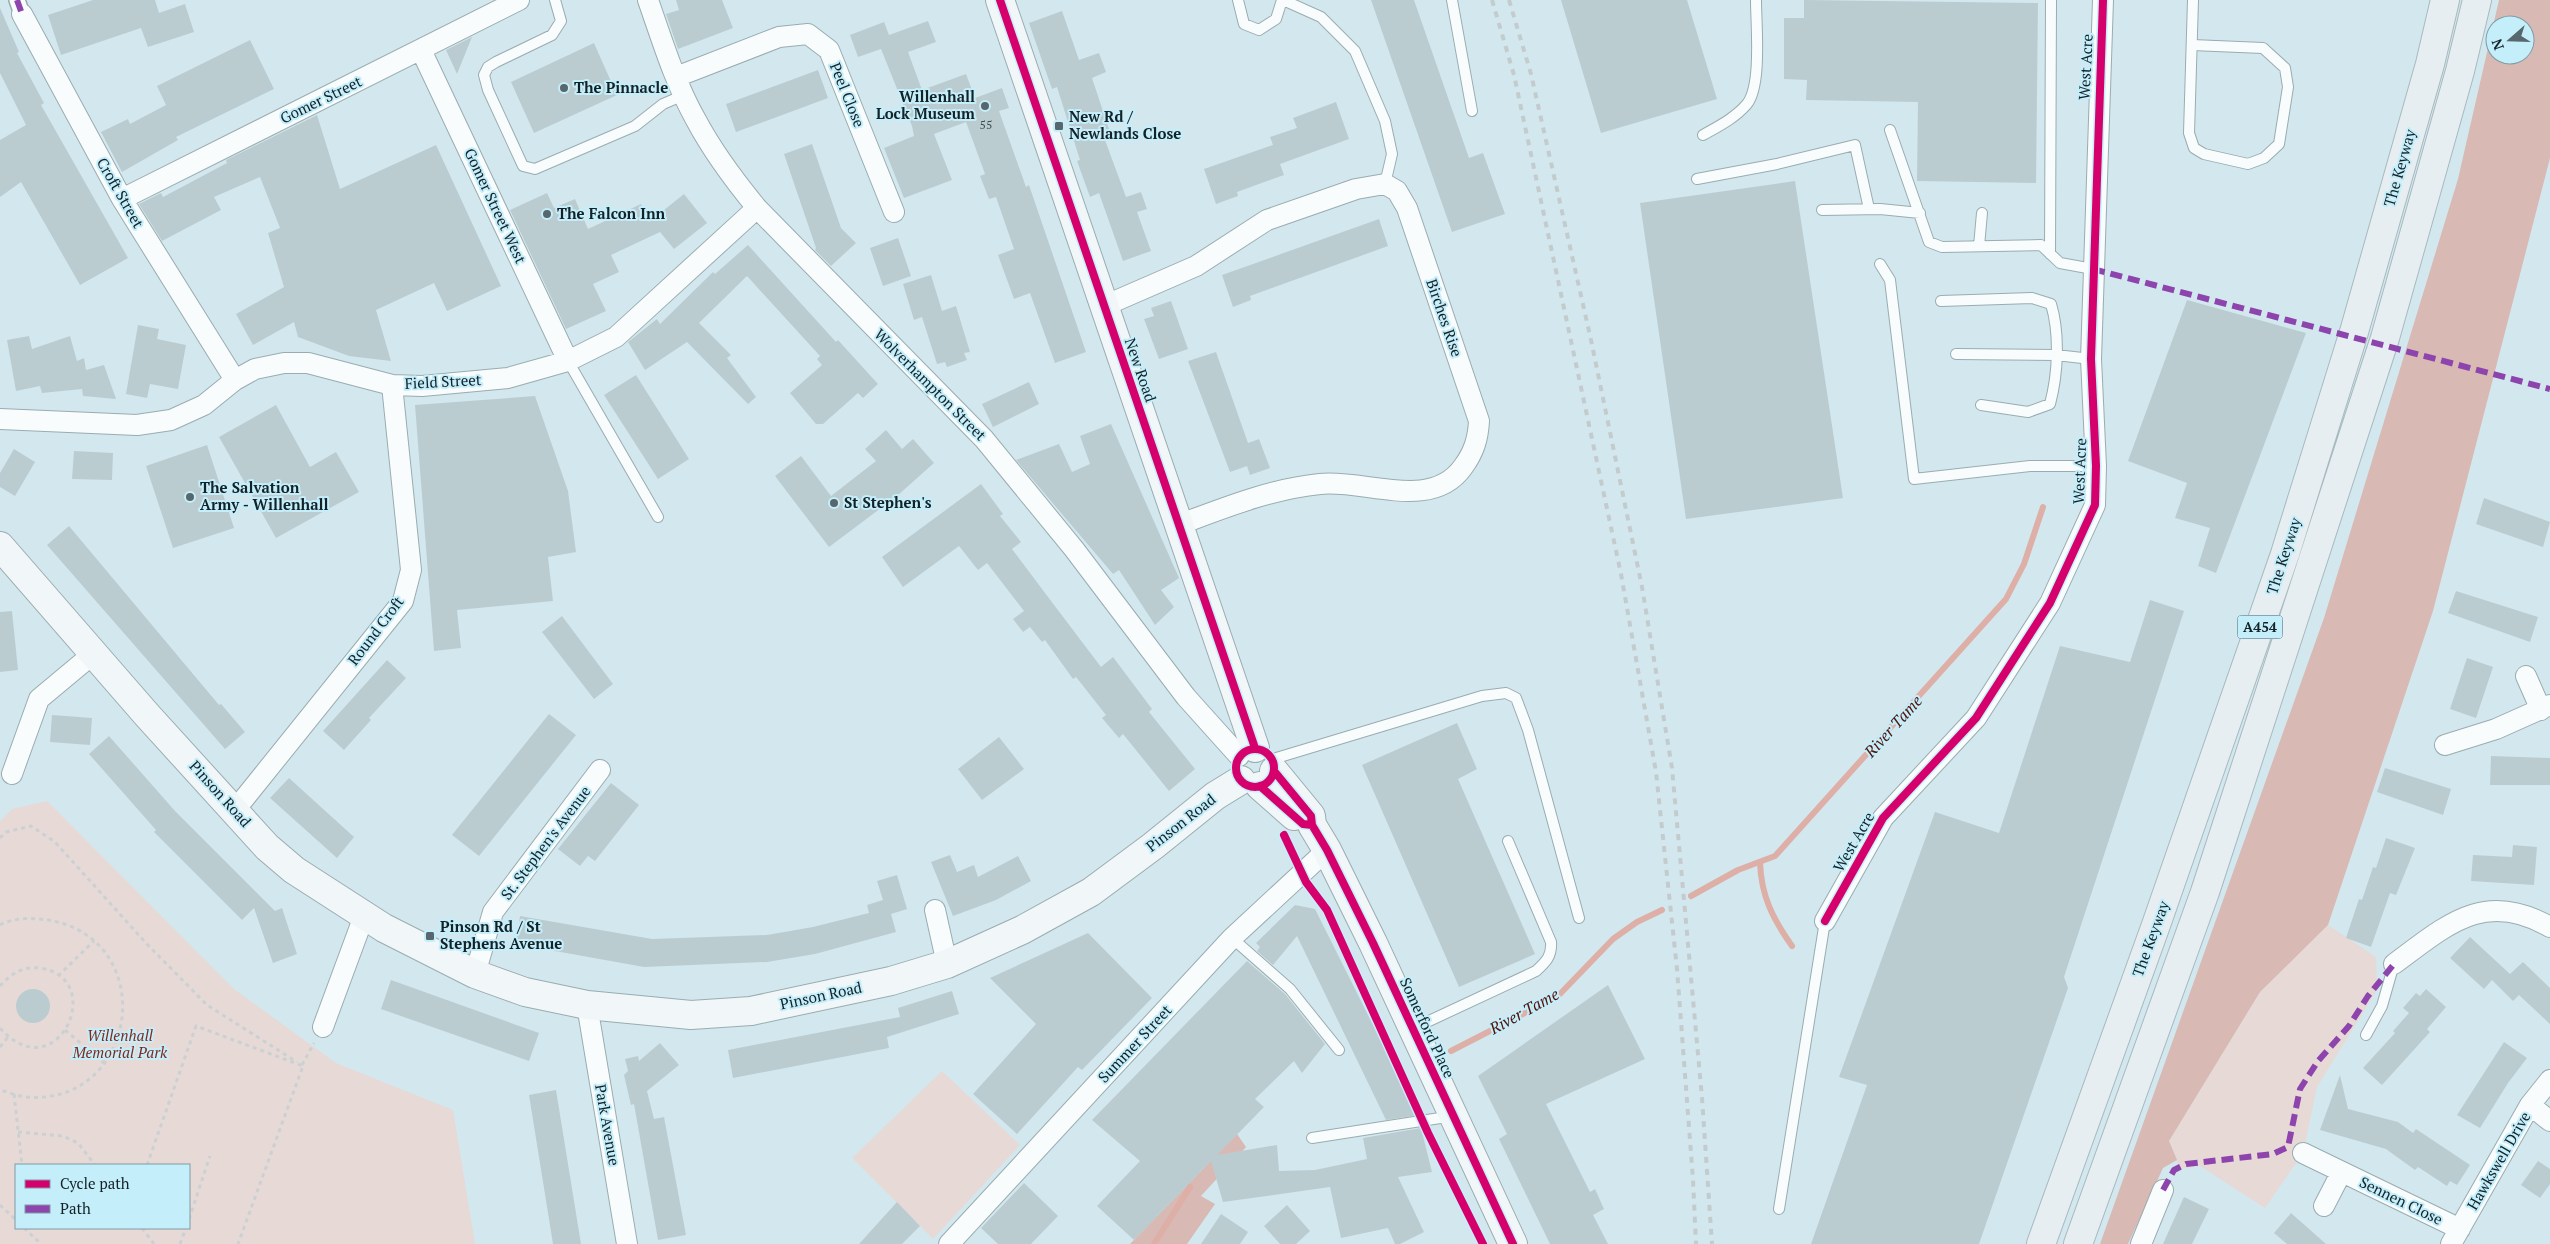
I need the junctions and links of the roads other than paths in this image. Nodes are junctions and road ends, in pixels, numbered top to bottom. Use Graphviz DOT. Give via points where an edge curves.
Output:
graph roads {
  1 [pos="519,0"];
  2 [pos="555,0"];
  3 [pos="648,0"];
  4 [pos="1000,0"];
  5 [pos="1238,0"];
  6 [pos="1282,0"];
  7 [pos="1452,0"];
  8 [pos="1756,0"];
  9 [pos="2051,0"];
  10 [pos="2103,0"];
  11 [pos="2192,0"];
  12 [pos="2444,0"];
  13 [pos="2477,0"];
  14 [pos="494,6"];
  15 [pos="19,7"];
  16 [pos="2192,45"];
  17 [pos="421,50"];
  18 [pos="680,86"];
  19 [pos="1472,111"];
  20 [pos="1890,130"];
  21 [pos="1703,135"];
  22 [pos="1697,179"];
  23 [pos="1385,184"];
  24 [pos="122,199"];
  25 [pos="757,208"];
  26 [pos="1822,210"];
  27 [pos="1869,210"];
  28 [pos="894,212"];
  29 [pos="1920,213"];
  30 [pos="1982,213"];
  31 [pos="1979,246"];
  32 [pos="2050,254"];
  33 [pos="1880,264"];
  34 [pos="2093,269"];
  35 [pos="1941,302"];
  36 [pos="1104,306"];
  37 [pos="1956,354"];
  38 [pos="2056,355"];
  39 [pos="2091,359"];
  40 [pos="568,362"];
  41 [pos="235,380"];
  42 [pos="392,385"];
  43 [pos="1981,405"];
  44 [pos="0,419"];
  45 [pos="2096,466"];
  46 [pos="658,517"];
  47 [pos="1178,525"];
  48 [pos="0,546"];
  49 [pos="93,654"];
  50 [pos="2526,676"];
  51 [pos="2546,707"];
  52 [pos="2445,745"];
  53 [pos="1257,767"];
  54 [pos="600,770"];
  55 [pos="12,774"];
  56 [pos="234,810"];
  57 [pos="1508,841"];
  58 [pos="1327,850"];
  59 [pos="935,910"];
  60 [pos="364,916"];
  61 [pos="1579,918"];
  62 [pos="1825,921"];
  63 [pos="2550,927"];
  64 [pos="1232,938"];
  65 [pos="947,964"];
  66 [pos="2394,964"];
  67 [pos="475,974"];
  68 [pos="587,1005"];
  69 [pos="323,1027"];
  70 [pos="1411,1030"];
  71 [pos="2366,1036"];
  72 [pos="1339,1050"];
  73 [pos="2550,1080"];
  74 [pos="2530,1105"];
  75 [pos="1454,1116"];
  76 [pos="2550,1121"];
  77 [pos="1312,1138"];
  78 [pos="2303,1153"];
  79 [pos="2341,1172"];
  80 [pos="2163,1190"];
  81 [pos="2324,1206"];
  82 [pos="1779,1209"];
  83 [pos="2455,1237"];
  84 [pos="627,1244"];
  85 [pos="949,1244"];
  86 [pos="1513,1244"];
  87 [pos="2041,1244"];
  88 [pos="2078,1244"];
  89 [pos="2141,1244"];
  1 -- 14 [label="street, Gomer Street"];
  2 -- 18 [label="lane" via="561,21 552,35 496,62 484,75 523,166 535,170 635,126"];
  3 -- 18 [label="street, Wolverhampton Street"];
  4 -- 36 [label="main road, New Road"];
  5 -- 6 [label="lane" via="1244,24 1259,30 1276,19"];
  6 -- 23 [label="lane" via="1321,17 1355,51 1386,121 1392,154"];
  7 -- 19 [label="lane"];
  8 -- 21 [label="lane" via="1754,84 1748,102 1732,118"];
  9 -- 32 [label="lane"];
  10 -- 34 [label="street, West Acre"];
  11 -- 16 [label="lane"];
  12 -- 87 [label="highway, The Keyway / A454" via="2430,64 2354,332 2285,554"];
  13 -- 88 [label="highway, The Keyway / A454" via="2386,338 2205,892"];
  14 -- 17 [label="street, Gomer Street"];
  15 -- 24 [label="street, Croft Street"];
  16 -- 16 [label="lane" via="2188,133 2194,148 2204,154 2248,164 2264,158 2278,144 2288,87 2285,68 2263,48"];
  17 -- 24 [label="street, Gomer Street"];
  17 -- 40 [label="street, Gomer Street West"];
  18 -- 25 [label="street, Wolverhampton Street" via="695,119 724,166"];
  18 -- 28 [label="street, Peel Close" via="779,37 808,34 830,50"];
  20 -- 29 [label="lane"];
  22 -- 27 [label="lane" via="1855,145"];
  23 -- 36 [label="street" via="1356,189 1266,220 1196,266"];
  23 -- 47 [label="street, Birches Rise" via="1397,192 1407,208 1479,421 1478,437 1471,456 1456,477 1444,485 1416,491 1321,484 1256,496"];
  24 -- 41 [label="street, Croft Street"];
  25 -- 40 [label="street, Field Street" via="616,337"];
  25 -- 53 [label="street, Wolverhampton Street" via="984,439 1074,549 1186,697"];
  26 -- 27 [label="lane"];
  27 -- 29 [label="lane"];
  29 -- 31 [label="lane" via="1929,242 1942,247"];
  30 -- 31 [label="lane"];
  31 -- 32 [label="lane" via="2041,245"];
  32 -- 34 [label="lane" via="2060,263"];
  33 -- 45 [label="lane" via="1890,280 1914,478 2030,466"];
  34 -- 39 [label="street, West Acre"];
  35 -- 38 [label="lane" via="2032,298 2051,304 2055,316"];
  36 -- 47 [label="main road, New Road"];
  37 -- 38 [label="lane"];
  38 -- 39 [label="lane"];
  38 -- 43 [label="lane" via="2055,385 2050,404 2028,412"];
  39 -- 45 [label="street, West Acre"];
  40 -- 42 [label="street, Field Street" via="508,378 453,384"];
  40 -- 46 [label="lane"];
  41 -- 42 [label="street, Field Street" via="255,369 284,363 308,363"];
  41 -- 44 [label="street, Field Street" via="204,405 171,420 137,425"];
  42 -- 56 [label="street, Round Croft" via="411,570 403,601"];
  45 -- 62 [label="street, West Acre" via="2095,505 2050,603 1976,718 1883,818"];
  47 -- 53 [label="main road, New Road"];
  48 -- 49 [label="main road, Pinson Road"];
  49 -- 55 [label="street" via="39,699"];
  49 -- 56 [label="main road, Pinson Road"];
  50 -- 51 [label="street"];
  51 -- 52 [label="street" via="2496,729"];
  53 -- 58 [label="main road, Somerford Place" via="1303,824 1312,825"];
  53 -- 61 [label="lane" via="1482,696 1506,693 1516,698 1528,730"];
  53 -- 65 [label="main road, Pinson Road" via="1091,892 1022,930"];
  54 -- 67 [label="street, St. Stephen's Avenue" via="493,912"];
  56 -- 60 [label="main road, Pinson Road" via="267,847 294,870"];
  57 -- 70 [label="lane" via="1551,942 1552,952 1547,962 1536,971"];
  58 -- 64 [label="street, Summer Street"];
  58 -- 70 [label="main road, Somerford Place"];
  59 -- 65 [label="street"];
  60 -- 67 [label="main road, Pinson Road"];
  60 -- 69 [label="street"];
  62 -- 82 [label="lane"];
  63 -- 66 [label="street" via="2531,916 2498,909 2481,913 2444,927"];
  64 -- 72 [label="lane" via="1290,990"];
  64 -- 85 [label="street, Summer Street"];
  65 -- 68 [label="main road, Pinson Road" via="872,986 750,1011 691,1015"];
  66 -- 71 [label="lane" via="2382,1006"];
  67 -- 68 [label="main road, Pinson Road" via="525,992"];
  68 -- 84 [label="street, Park Avenue"];
  70 -- 75 [label="main road, Somerford Place"];
  73 -- 74 [label="street, Hawkswell Drive"];
  74 -- 76 [label="street"];
  74 -- 83 [label="street, Hawkswell Drive"];
  75 -- 77 [label="lane"];
  75 -- 86 [label="main road, Somerford Place"];
  78 -- 79 [label="street, Sennen Close"];
  79 -- 81 [label="street, Sennen Close"];
  79 -- 83 [label="street, Sennen Close"];
  80 -- 89 [label="street"];
}
